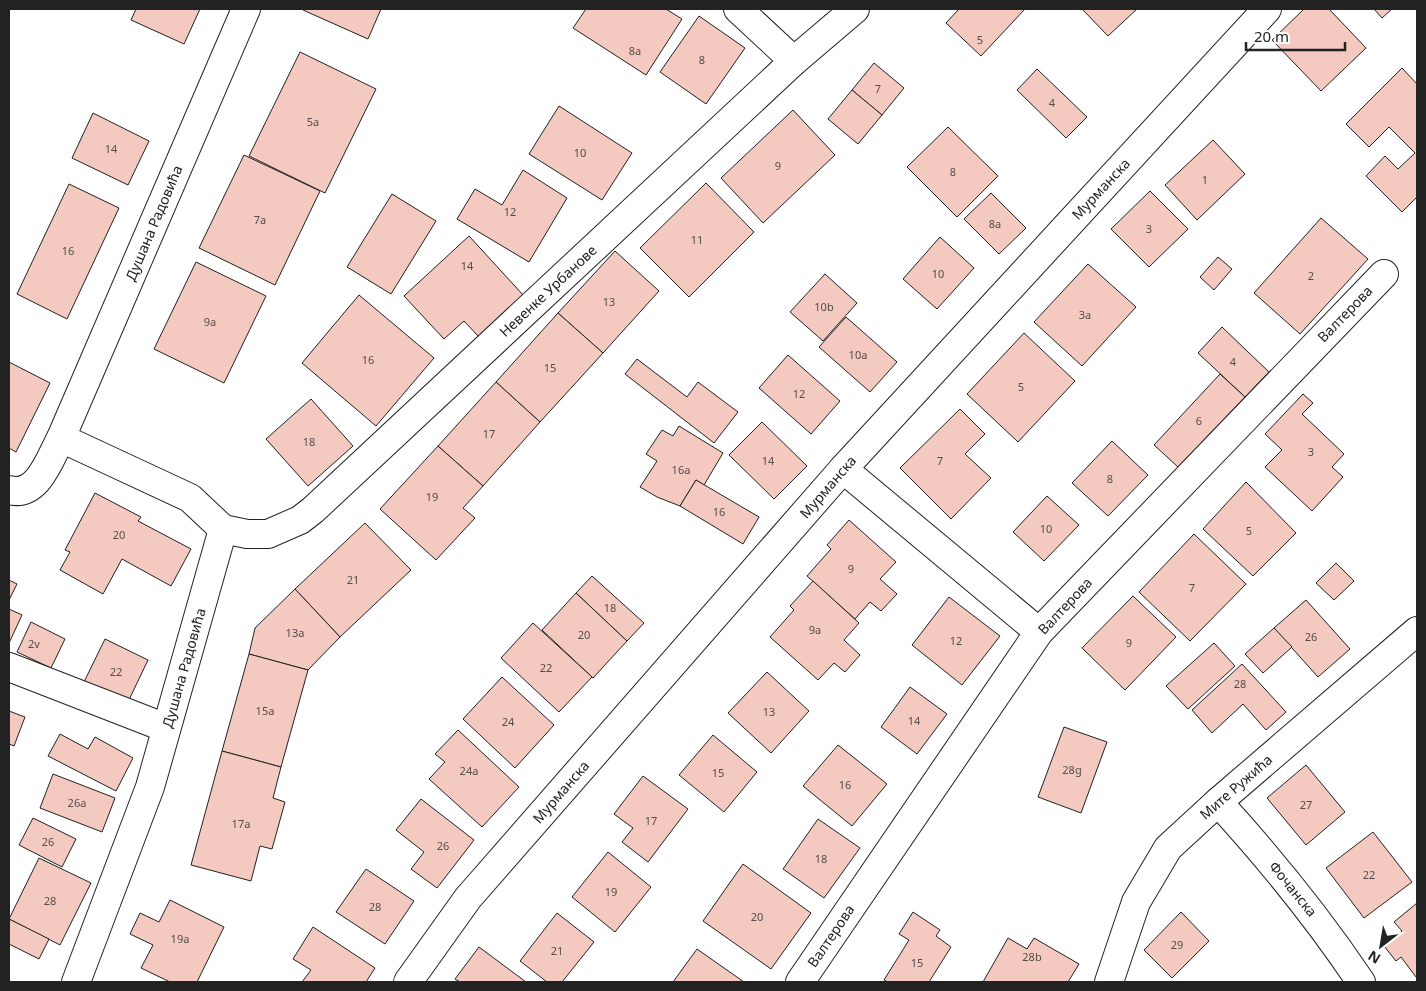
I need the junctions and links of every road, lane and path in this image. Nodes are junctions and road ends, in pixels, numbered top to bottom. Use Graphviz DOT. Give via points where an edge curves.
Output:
graph roads {
  1 [pos="246,9"];
  2 [pos="738,9"];
  3 [pos="855,9"];
  4 [pos="1267,9"];
  5 [pos="794,61"];
  6 [pos="1384,274"];
  7 [pos="61,438"];
  8 [pos="843,469"];
  9 [pos="16,490"];
  10 [pos="223,529"];
  11 [pos="1417,631"];
  12 [pos="1039,632"];
  13 [pos="9,667"];
  14 [pos="166,728"];
  15 [pos="1218,802"];
  16 [pos="76,982"];
  17 [pos="408,982"];
  18 [pos="800,982"];
  19 [pos="1109,982"];
  20 [pos="1360,982"];
  1 -- 7 [label="street, Душана Радовића"];
  2 -- 5 [label="street"];
  3 -- 5 [label="street, Невенке Урбанове"];
  4 -- 8 [label="street, Мурманска"];
  5 -- 10 [label="street, Невенке Урбанове" via="313,510 300,520 268,534"];
  6 -- 12 [label="street, Валтерова"];
  7 -- 9 [label="street, Душана Радовића" via="36,482"];
  7 -- 10 [label="street" via="190,498"];
  8 -- 12 [label="street"];
  8 -- 17 [label="street, Мурманска" via="468,898"];
  10 -- 14 [label="street, Душана Радовића"];
  11 -- 15 [label="street, Мите Ружића"];
  12 -- 18 [label="street, Валтерова"];
  13 -- 14 [label="street"];
  14 -- 16 [label="street, Душана Радовића" via="137,825"];
  15 -- 19 [label="street, Мите Ружића" via="1168,848 1154,869 1136,902"];
  15 -- 20 [label="street, Фочанска" via="1295,889"];
}
